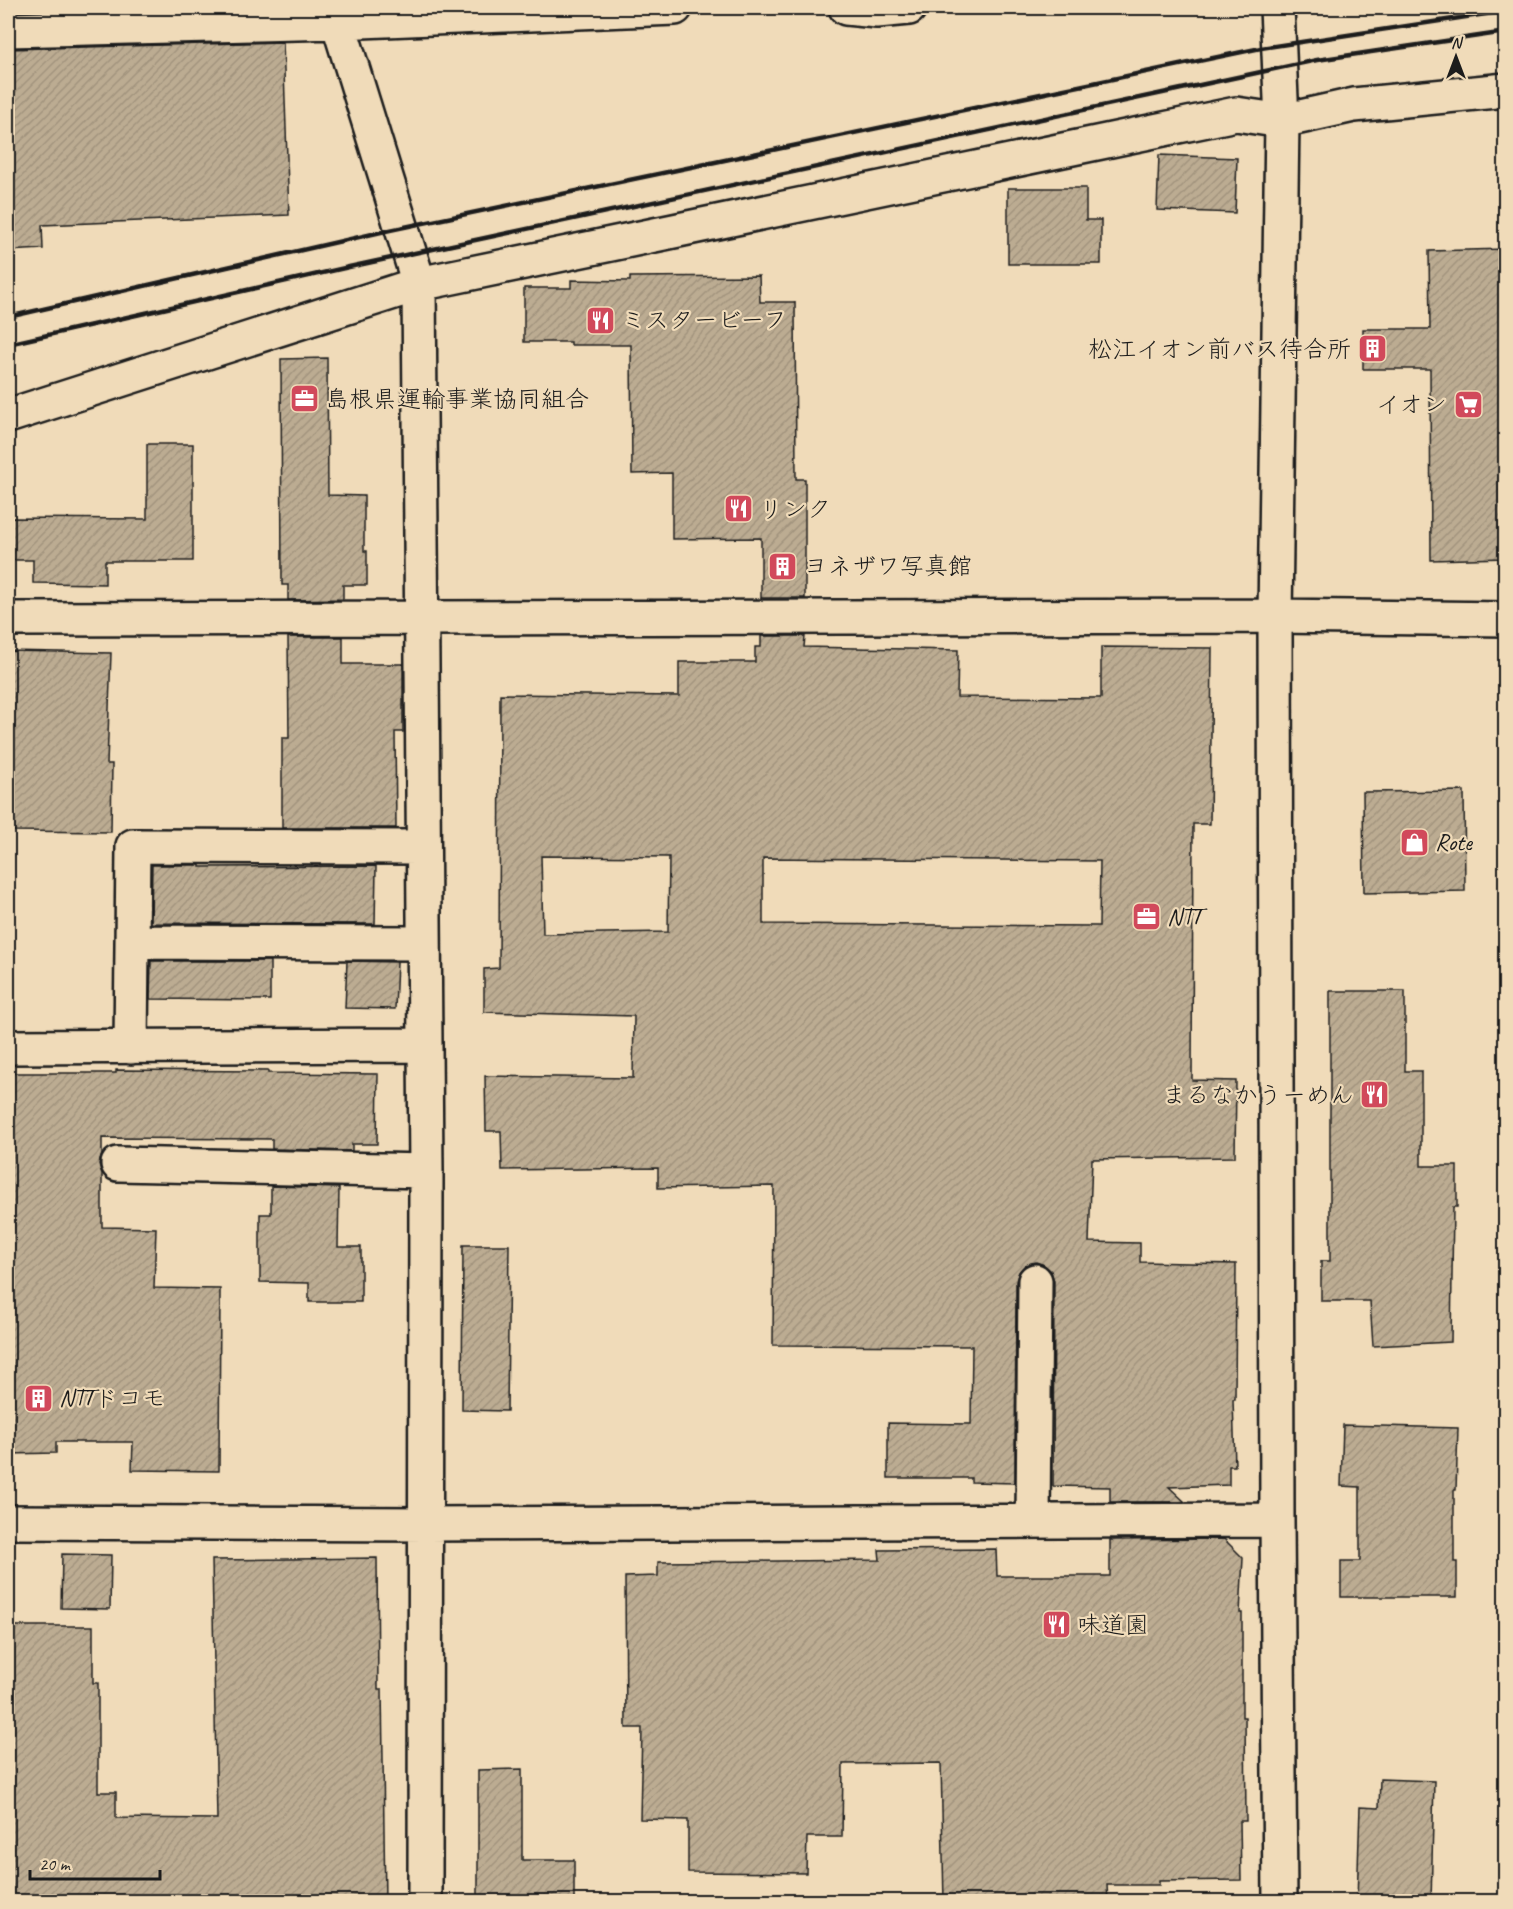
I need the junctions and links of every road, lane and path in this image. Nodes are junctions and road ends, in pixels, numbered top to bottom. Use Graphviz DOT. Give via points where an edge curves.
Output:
graph roads {
  1 [pos="675,8"];
  2 [pos="846,8"];
  3 [pos="909,8"];
  4 [pos="1277,8"];
  5 [pos="338,15"];
  6 [pos="8,30"];
  7 [pos="1506,90"];
  8 [pos="1282,121"];
  9 [pos="419,284"];
  10 [pos="8,416"];
  11 [pos="1275,616"];
  12 [pos="8,619"];
  13 [pos="420,619"];
  14 [pos="1506,619"];
  15 [pos="423,847"];
  16 [pos="132,942"];
  17 [pos="424,943"];
  18 [pos="425,1046"];
  19 [pos="8,1047"];
  20 [pos="131,1047"];
  21 [pos="118,1164"];
  22 [pos="426,1171"];
  23 [pos="1035,1281"];
  24 [pos="1276,1520"];
  25 [pos="1033,1521"];
  26 [pos="8,1522"];
  27 [pos="427,1524"];
  28 [pos="425,1902"];
  29 [pos="1280,1902"];
  1 -- 5 [label="street"];
  2 -- 3 [label="street"];
  4 -- 8 [label="street"];
  5 -- 6 [label="street"];
  5 -- 9 [label="street"];
  7 -- 8 [label="street" via="1354,105"];
  8 -- 9 [label="street" via="1236,114"];
  8 -- 11 [label="street"];
  9 -- 10 [label="street"];
  9 -- 13 [label="street"];
  11 -- 13 [label="street"];
  11 -- 14 [label="street"];
  11 -- 24 [label="street"];
  12 -- 13 [label="street"];
  13 -- 15 [label="street"];
  15 -- 16 [label="street" via="133,846"];
  15 -- 17 [label="street"];
  16 -- 17 [label="street"];
  16 -- 20 [label="street"];
  17 -- 18 [label="street"];
  18 -- 20 [label="street"];
  18 -- 22 [label="street"];
  19 -- 20 [label="street"];
  21 -- 22 [label="street"];
  22 -- 27 [label="street"];
  23 -- 25 [label="street"];
  24 -- 25 [label="street"];
  24 -- 29 [label="street"];
  25 -- 27 [label="street"];
  26 -- 27 [label="street"];
  27 -- 28 [label="street"];
}
